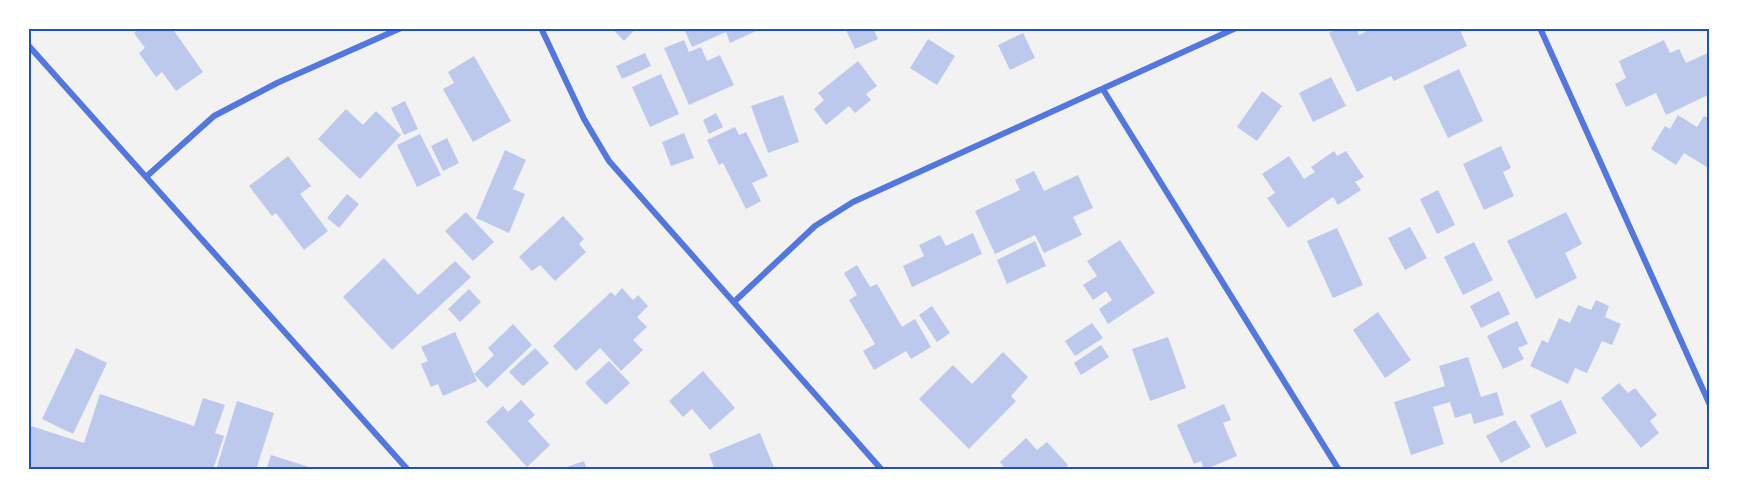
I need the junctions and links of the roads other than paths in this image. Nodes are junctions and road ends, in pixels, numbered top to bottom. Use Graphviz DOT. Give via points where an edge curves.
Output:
graph roads {
  1 [pos="401,28"];
  2 [pos="541,28"];
  3 [pos="1236,28"];
  4 [pos="1540,28"];
  5 [pos="28,45"];
  6 [pos="1104,91"];
  7 [pos="147,176"];
  8 [pos="735,301"];
  9 [pos="1710,405"];
  10 [pos="408,470"];
  11 [pos="882,470"];
  12 [pos="1339,470"];
  1 -- 7 [label="street" via="277,82 214,116"];
  2 -- 8 [label="street" via="584,119 609,161"];
  3 -- 6 [label="street"];
  4 -- 9 [label="street"];
  5 -- 7 [label="street"];
  6 -- 8 [label="street" via="853,202 815,226"];
  6 -- 12 [label="street"];
  7 -- 10 [label="street"];
  8 -- 11 [label="street"];
}
